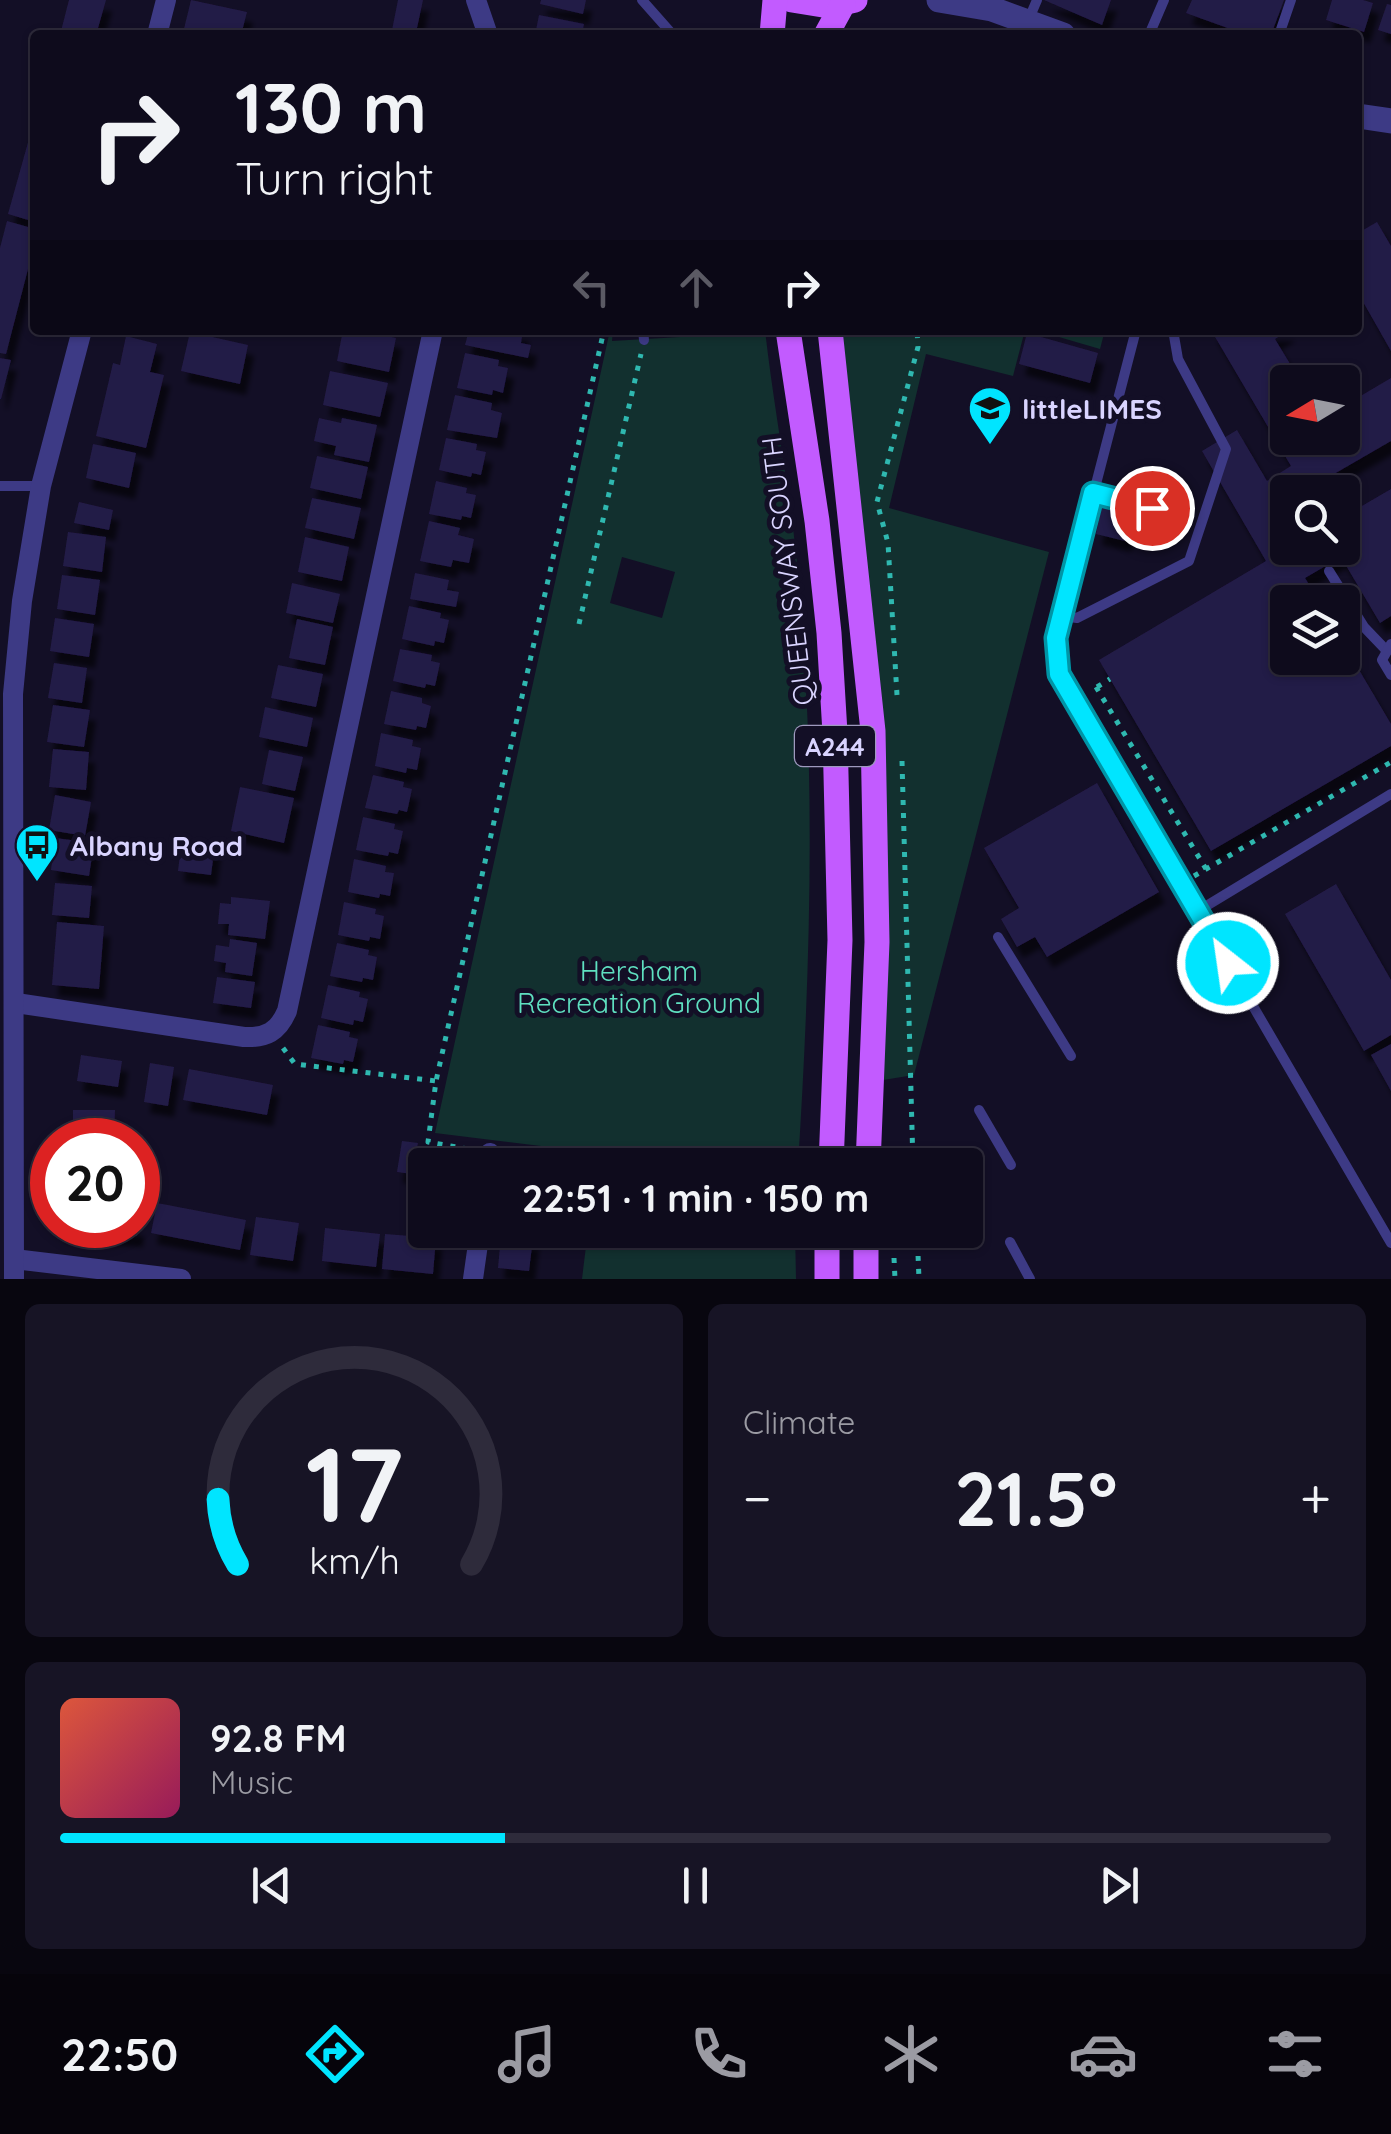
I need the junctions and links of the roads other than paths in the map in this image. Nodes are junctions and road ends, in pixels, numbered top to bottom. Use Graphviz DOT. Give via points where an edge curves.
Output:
graph roads {
  1 [pos="166,0"];
  2 [pos="476,0"];
  3 [pos="642,0"];
  4 [pos="774,0"];
  5 [pos="792,0"];
  6 [pos="939,0"];
  7 [pos="1164,0"];
  8 [pos="1292,0"];
  9 [pos="851,1"];
  10 [pos="986,4"];
  11 [pos="1032,11"];
  12 [pos="158,30"];
  13 [pos="486,30"];
  14 [pos="669,30"];
  15 [pos="772,30"];
  16 [pos="830,30"];
  17 [pos="1057,30"];
  18 [pos="1151,30"];
  19 [pos="1281,30"];
  20 [pos="1362,117"];
  21 [pos="1391,121"];
  22 [pos="81,335"];
  23 [pos="432,335"];
  24 [pos="789,335"];
  25 [pos="831,335"];
  26 [pos="1135,335"];
  27 [pos="1174,335"];
  28 [pos="0,486"];
  29 [pos="41,486"];
  30 [pos="1093,493"];
  31 [pos="1152,508"];
  32 [pos="1329,570"];
  33 [pos="1062,616"];
  34 [pos="1389,647"];
  35 [pos="1391,676"];
  36 [pos="7,694"];
  37 [pos="1391,794"];
  38 [pos="1198,911"];
  39 [pos="998,938"];
  40 [pos="16,1003"];
  41 [pos="1071,1056"];
  42 [pos="978,1110"];
  43 [pos="832,1148"];
  44 [pos="869,1148"];
  45 [pos="7,1150"];
  46 [pos="1011,1165"];
  47 [pos="1010,1242"];
  48 [pos="1391,1243"];
  49 [pos="477,1248"];
  50 [pos="827,1248"];
  51 [pos="866,1248"];
  52 [pos="14,1269"];
  53 [pos="181,1279"];
  54 [pos="473,1279"];
  55 [pos="826,1279"];
  56 [pos="866,1279"];
  57 [pos="1030,1279"];
  1 -- 12 [label="street"];
  2 -- 13 [label="street"];
  3 -- 14 [label="lane"];
  4 -- 15 [label="main road"];
  5 -- 9 [label="main road" via="816,6"];
  6 -- 10 [label="street"];
  7 -- 18 [label="lane"];
  8 -- 19 [label="lane"];
  9 -- 16 [label="main road"];
  10 -- 11 [label="street"];
  11 -- 17 [label="street"];
  20 -- 21 [label="street"];
  22 -- 29 [label="street"];
  23 -- 40 [label="street" via="287,1012 272,1033 244,1037"];
  24 -- 43 [label="main road, QUEENSWAY SOUTH / A244" via="817,521 835,733 840,940"];
  25 -- 44 [label="main road, A244" via="874,731 877,942"];
  26 -- 30 [label="lane"];
  27 -- 33 [label="lane" via="1178,360 1226,449 1189,561 1076,618"];
  28 -- 29 [label="lane"];
  29 -- 36 [label="street"];
  30 -- 31 [label="lane"];
  30 -- 33 [label="lane"];
  32 -- 34 [label="lane" via="1364,627"];
  33 -- 38 [label="lane" via="1059,674"];
  34 -- 35 [label="lane" via="1382,660"];
  36 -- 40 [label="street"];
  37 -- 38 [label="lane"];
  38 -- 48 [label="lane"];
  39 -- 41 [label="lane"];
  40 -- 45 [label="street"];
  42 -- 46 [label="lane"];
  45 -- 52 [label="street"];
  47 -- 57 [label="lane"];
  49 -- 54 [label="street"];
  50 -- 55 [label="main road"];
  51 -- 56 [label="main road"];
  52 -- 53 [label="street"];
}
